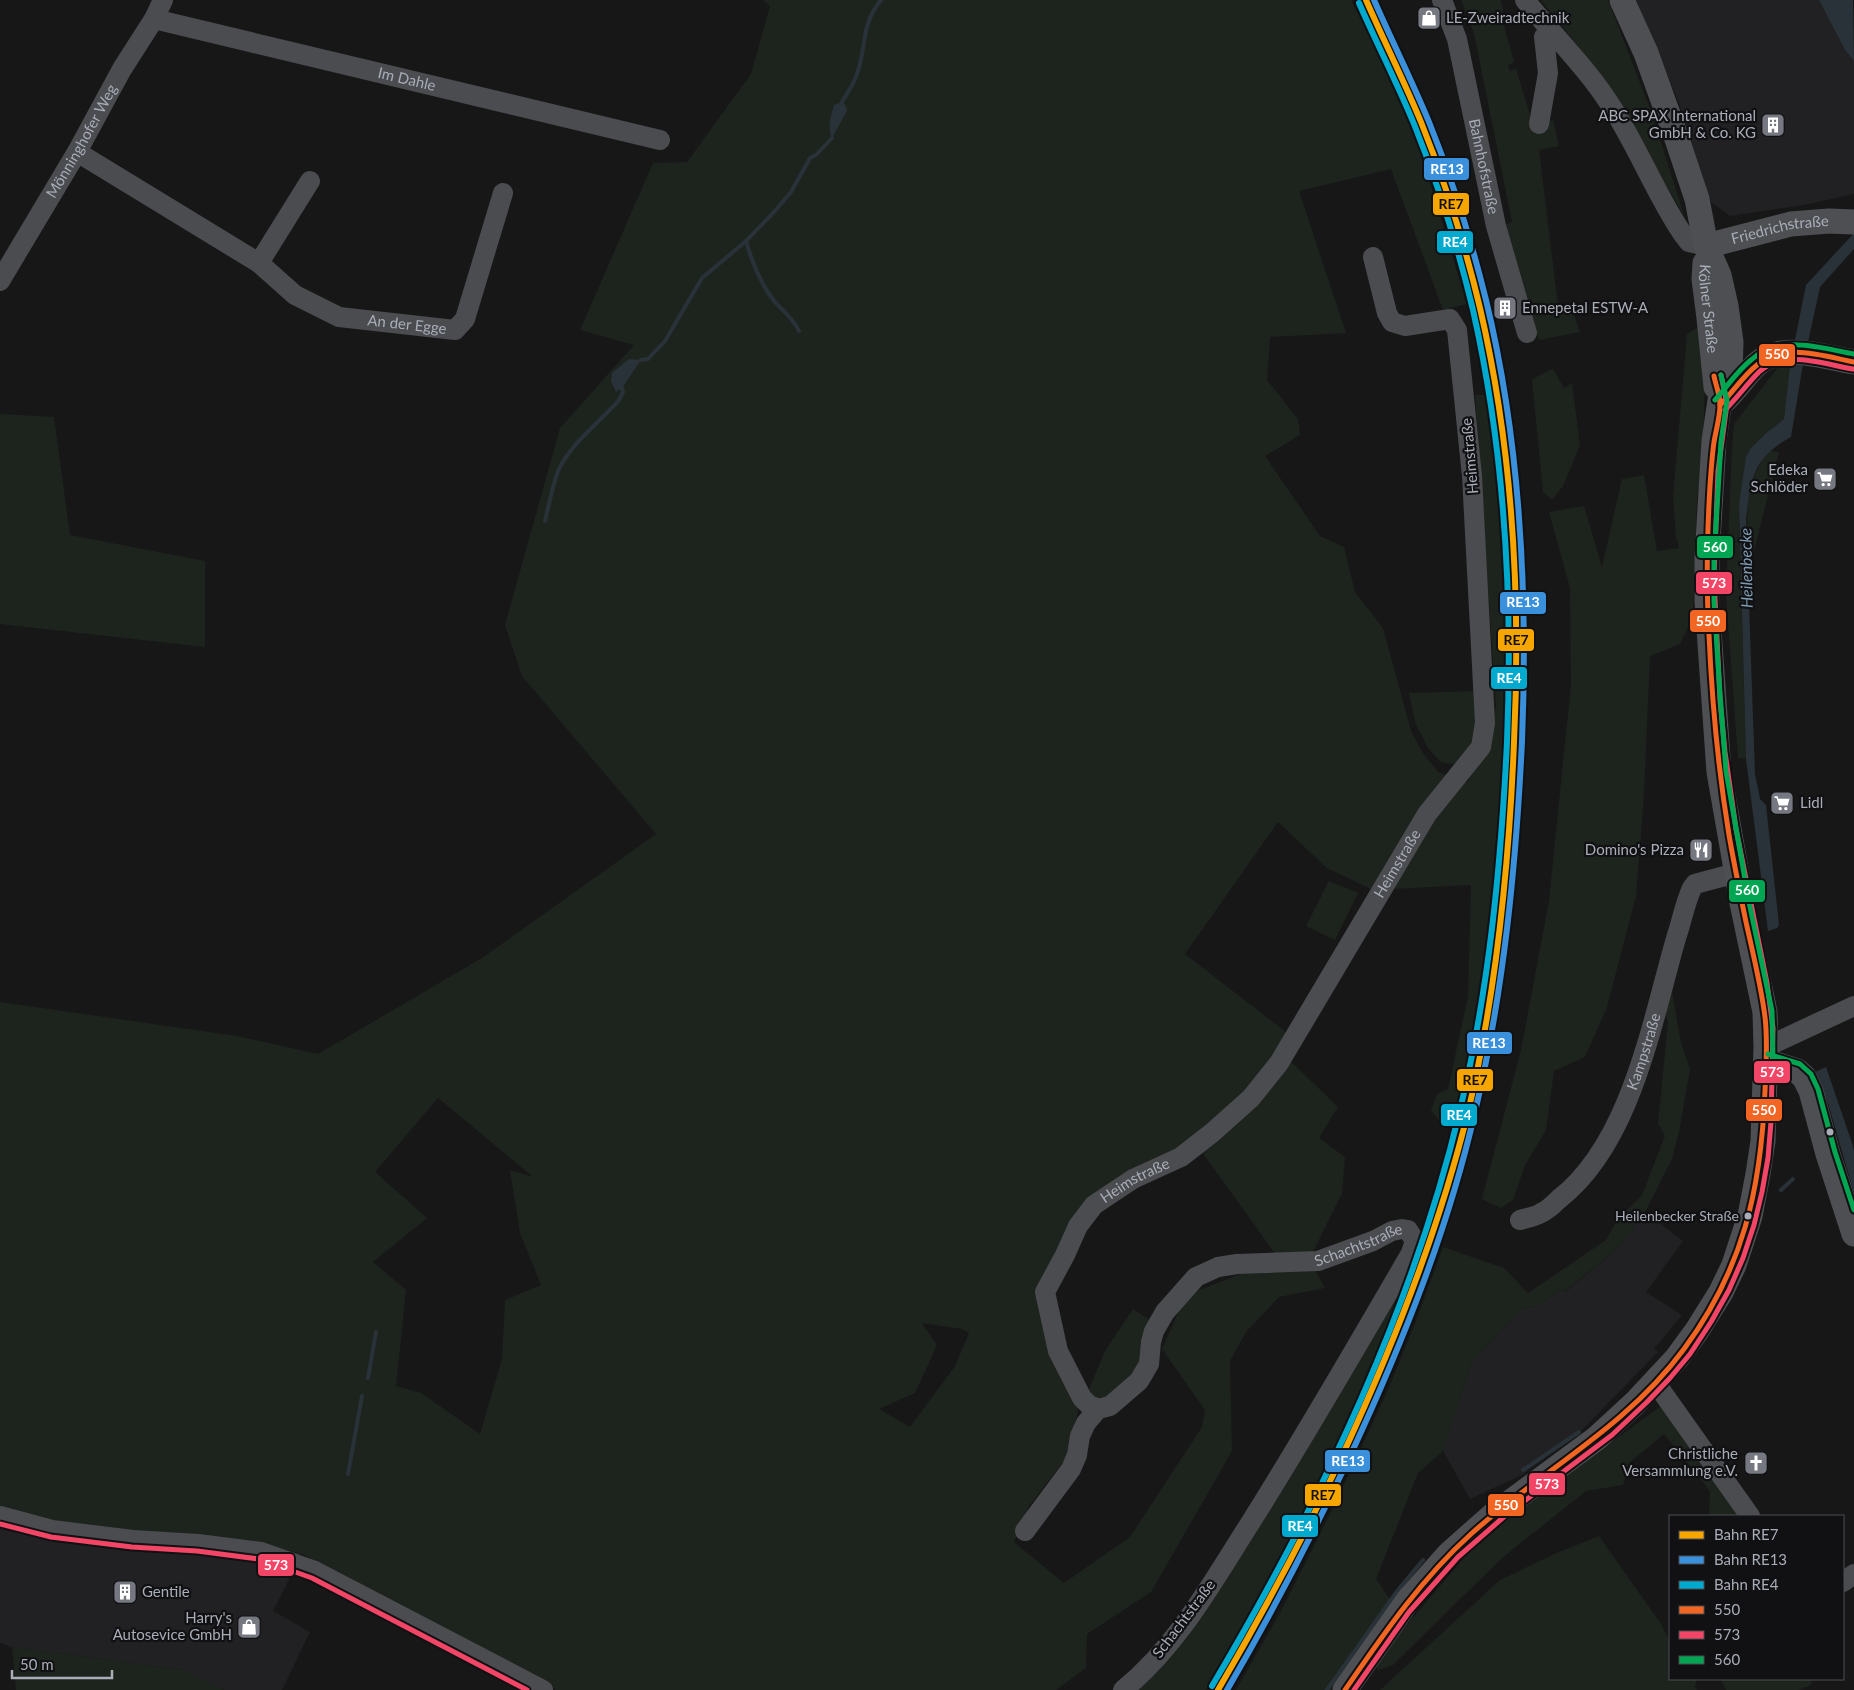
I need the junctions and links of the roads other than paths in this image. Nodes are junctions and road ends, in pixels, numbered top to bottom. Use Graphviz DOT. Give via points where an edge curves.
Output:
graph roads {
  1 [pos="163,0"];
  2 [pos="1442,0"];
  3 [pos="1525,0"];
  4 [pos="1622,0"];
  5 [pos="154,19"];
  6 [pos="1550,31"];
  7 [pos="1539,124"];
  8 [pos="660,140"];
  9 [pos="77,152"];
  10 [pos="310,181"];
  11 [pos="503,193"];
  12 [pos="1854,222"];
  13 [pos="1706,246"];
  14 [pos="1373,257"];
  15 [pos="259,263"];
  16 [pos="0,280"];
  17 [pos="1526,333"];
  18 [pos="1794,352"];
  19 [pos="1854,362"];
  20 [pos="1722,368"];
  21 [pos="1720,403"];
  22 [pos="1736,873"];
  23 [pos="1854,1006"];
  24 [pos="1766,1054"];
  25 [pos="1520,1220"];
  26 [pos="1854,1234"];
  27 [pos="1655,1382"];
  28 [pos="1098,1409"];
  29 [pos="1749,1515"];
  30 [pos="0,1516"];
  31 [pos="1025,1531"];
  32 [pos="544,1690"];
  33 [pos="1123,1690"];
  34 [pos="1345,1690"];
  1 -- 5 [label="street, Mönninghofer Weg"];
  2 -- 17 [label="street, Bahnhofstraße" via="1457,39 1496,226"];
  3 -- 6 [label="street"];
  4 -- 13 [label="main road, Kölner Straße" via="1678,139 1697,199"];
  5 -- 8 [label="street, Im Dahle"];
  5 -- 9 [label="street, Mönninghofer Weg" via="122,69"];
  6 -- 7 [label="street" via="1544,37 1548,72"];
  6 -- 13 [label="street" via="1610,105 1682,233 1689,242"];
  9 -- 15 [label="street, An der Egge"];
  9 -- 16 [label="street, Mönninghofer Weg"];
  10 -- 15 [label="street"];
  11 -- 15 [label="street, An der Egge" via="465,319 455,330 340,317 295,295"];
  12 -- 13 [label="main road, Friedrichstraße" via="1791,224"];
  13 -- 20 [label="main road, Kölner Straße" via="1719,275 1731,342"];
  14 -- 28 [label="street, Heimstraße" via="1392,322 1405,326 1450,319 1456,330 1472,476 1485,723 1481,747 1427,814 1279,1063 1251,1098 1180,1157 1133,1179 1094,1205 1078,1226 1045,1292 1058,1351 1082,1398"];
  18 -- 19 [label="main road"];
  18 -- 20 [label="main road" via="1760,348 1742,354"];
  18 -- 21 [label="main road" via="1757,364 1732,394"];
  20 -- 21 [label="main road, Kölner Straße" via="1730,374"];
  21 -- 22 [label="main road, Kölner Straße" via="1711,485 1707,600 1719,772"];
  22 -- 24 [label="main road, Kölner Straße" via="1765,1012"];
  22 -- 25 [label="street, Kampstraße" via="1695,884 1692,888 1641,1063 1613,1131 1599,1155 1583,1178 1566,1194 1541,1214"];
  23 -- 24 [label="street"];
  24 -- 26 [label="main road" via="1797,1071 1811,1091"];
  24 -- 27 [label="main road, Kölner Straße" via="1763,1141 1744,1238 1716,1300 1683,1350"];
  27 -- 29 [label="street"];
  27 -- 34 [label="main road, Kölner Straße" via="1597,1438 1493,1515 1449,1554 1408,1599"];
  28 -- 31 [label="street, Schachtstraße" via="1080,1436 1071,1469"];
  28 -- 33 [label="street, Schachtstraße" via="1110,1406 1139,1382 1149,1364 1154,1331 1165,1312 1196,1277 1218,1267 1318,1261 1402,1229 1412,1235 1415,1241 1411,1254 1300,1444 1207,1591 1158,1656"];
  30 -- 32 [label="street" via="52,1530 261,1552 315,1571"];
}
